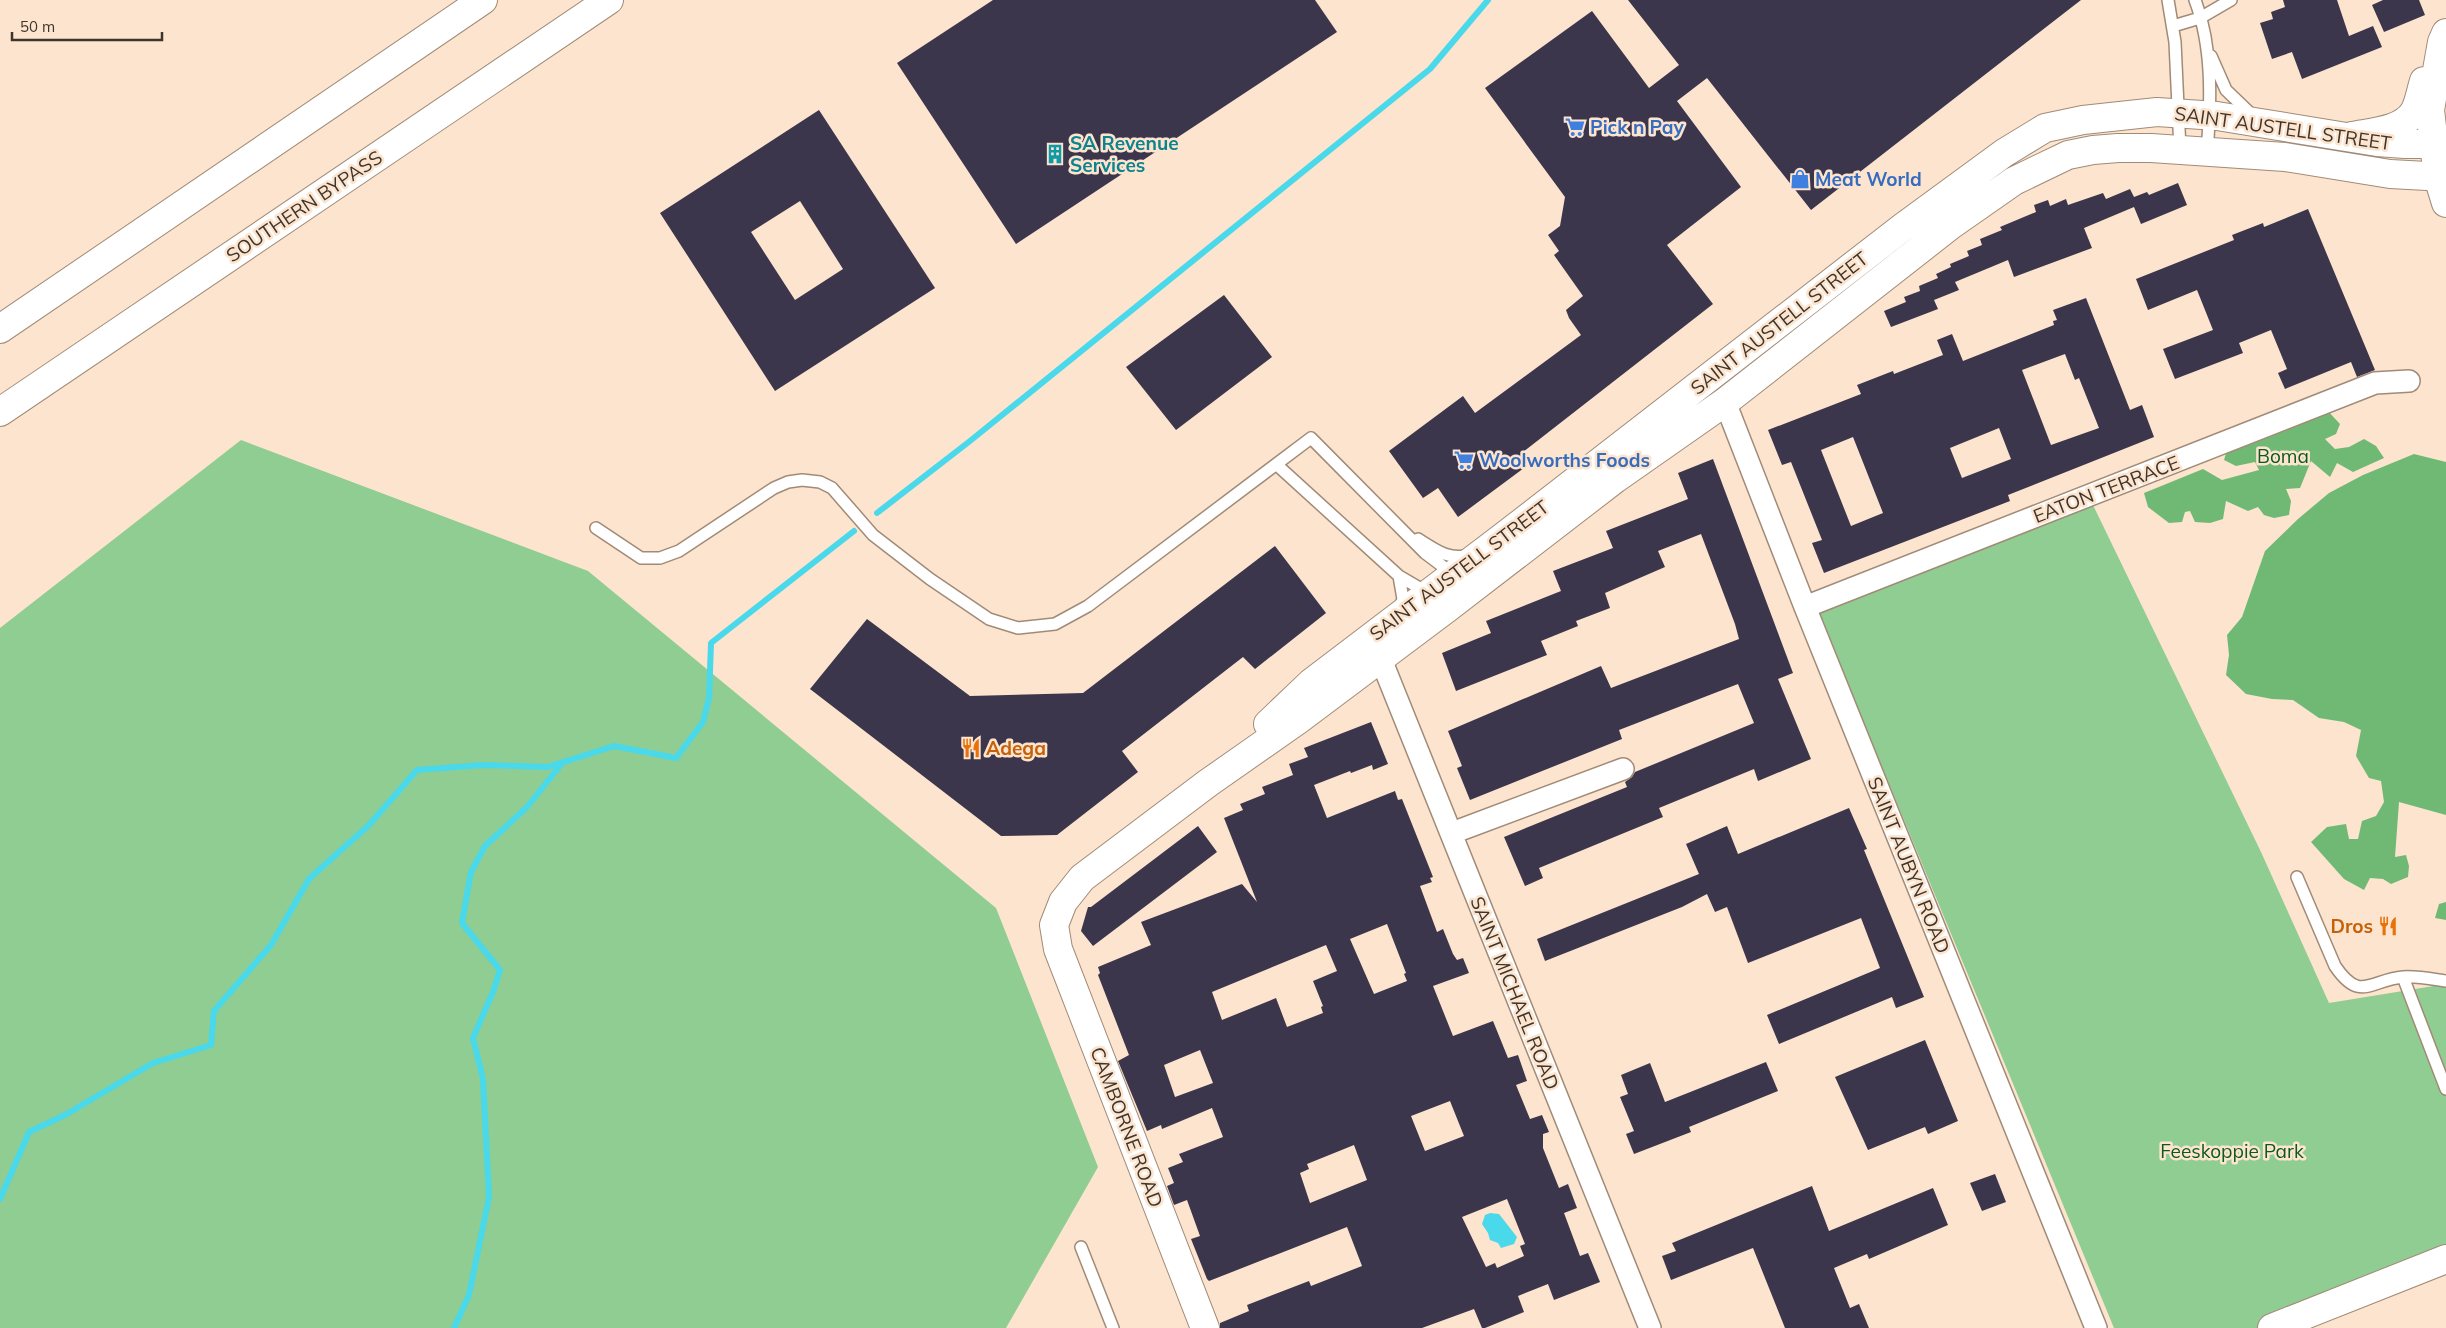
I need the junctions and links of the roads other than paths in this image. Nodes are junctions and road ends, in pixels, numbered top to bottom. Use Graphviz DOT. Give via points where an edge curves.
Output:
graph roads {
  1 [pos="483,0"];
  2 [pos="609,0"];
  3 [pos="2168,0"];
  4 [pos="2195,0"];
  5 [pos="2231,0"];
  6 [pos="2200,18"];
  7 [pos="2172,26"];
  8 [pos="2444,37"];
  9 [pos="2204,38"];
  10 [pos="2177,114"];
  11 [pos="2210,115"];
  12 [pos="2261,122"];
  13 [pos="2352,136"];
  14 [pos="2440,143"];
  15 [pos="2180,150"];
  16 [pos="2207,153"];
  17 [pos="2442,177"];
  18 [pos="2446,203"];
  19 [pos="0,329"];
  20 [pos="2409,380"];
  21 [pos="1725,402"];
  22 [pos="0,412"];
  23 [pos="1277,464"];
  24 [pos="596,528"];
  25 [pos="1401,528"];
  26 [pos="1503,537"];
  27 [pos="1399,576"];
  28 [pos="1462,582"];
  29 [pos="1438,601"];
  30 [pos="1805,607"];
  31 [pos="1379,645"];
  32 [pos="1623,769"];
  33 [pos="1452,833"];
  34 [pos="2297,877"];
  35 [pos="1054,926"];
  36 [pos="2403,977"];
  37 [pos="2446,981"];
  38 [pos="2446,1089"];
  39 [pos="1082,1247"];
  40 [pos="2446,1259"];
  41 [pos="1113,1328"];
  42 [pos="1205,1328"];
  43 [pos="1650,1328"];
  44 [pos="2096,1328"];
  45 [pos="2272,1328"];
  1 -- 19 [label="main road"];
  2 -- 22 [label="main road, SOUTHERN BYPASS"];
  3 -- 7 [label="lane"];
  4 -- 6 [label="lane"];
  5 -- 6 [label="lane"];
  6 -- 7 [label="lane"];
  6 -- 9 [label="lane"];
  7 -- 10 [label="lane"];
  8 -- 13 [label="main road" via="2408,118 2382,131"];
  8 -- 14 [label="main road" via="2430,110"];
  9 -- 11 [label="lane" via="2210,82"];
  9 -- 12 [label="lane" via="2226,90"];
  10 -- 11 [label="main road, SAINT AUSTELL STREET"];
  10 -- 15 [label="lane"];
  10 -- 26 [label="main road, SAINT AUSTELL STREET" via="2135,113 2045,128 2004,153 1903,227"];
  11 -- 12 [label="main road, SAINT AUSTELL STREET"];
  11 -- 16 [label="lane"];
  12 -- 13 [label="main road, SAINT AUSTELL STREET"];
  13 -- 14 [label="main road, SAINT AUSTELL STREET" via="2405,144"];
  14 -- 17 [label="main road"];
  15 -- 16 [label="main road, SAINT AUSTELL STREET"];
  15 -- 21 [label="main road, SAINT AUSTELL STREET" via="2093,150 2068,155 2014,181 1943,231"];
  16 -- 17 [label="main road, SAINT AUSTELL STREET" via="2285,157 2390,174"];
  17 -- 18 [label="main road"];
  20 -- 30 [label="street, EATON TERRACE" via="2375,384"];
  21 -- 28 [label="main road, SAINT AUSTELL STREET"];
  21 -- 30 [label="street, SAINT AUBYN ROAD"];
  23 -- 24 [label="lane" via="1088,606 1055,624 1018,628 989,619 930,579 873,536 832,488 820,482 788,482 750,502 679,551 660,558 641,558"];
  23 -- 25 [label="lane" via="1311,438"];
  23 -- 27 [label="lane"];
  25 -- 26 [label="lane" via="1439,552 1454,557 1482,551"];
  25 -- 28 [label="lane" via="1425,553"];
  26 -- 28 [label="main road, SAINT AUSTELL STREET"];
  27 -- 29 [label="lane"];
  27 -- 31 [label="lane" via="1401,606"];
  28 -- 29 [label="main road, SAINT AUSTELL STREET"];
  29 -- 31 [label="main road, SAINT AUSTELL STREET"];
  30 -- 44 [label="street, SAINT AUBYN ROAD"];
  31 -- 33 [label="street, SAINT MICHAEL ROAD"];
  31 -- 35 [label="main road, SAINT AUSTELL STREET" via="1298,720 1082,878 1062,902"];
  32 -- 33 [label="street"];
  33 -- 43 [label="street, SAINT MICHAEL ROAD"];
  34 -- 36 [label="lane" via="2325,945 2344,979 2354,986 2364,987"];
  35 -- 42 [label="main road, CAMBORNE ROAD" via="1058,949"];
  36 -- 37 [label="lane"];
  36 -- 38 [label="lane"];
  39 -- 41 [label="lane"];
  40 -- 45 [label="main road"];
}
